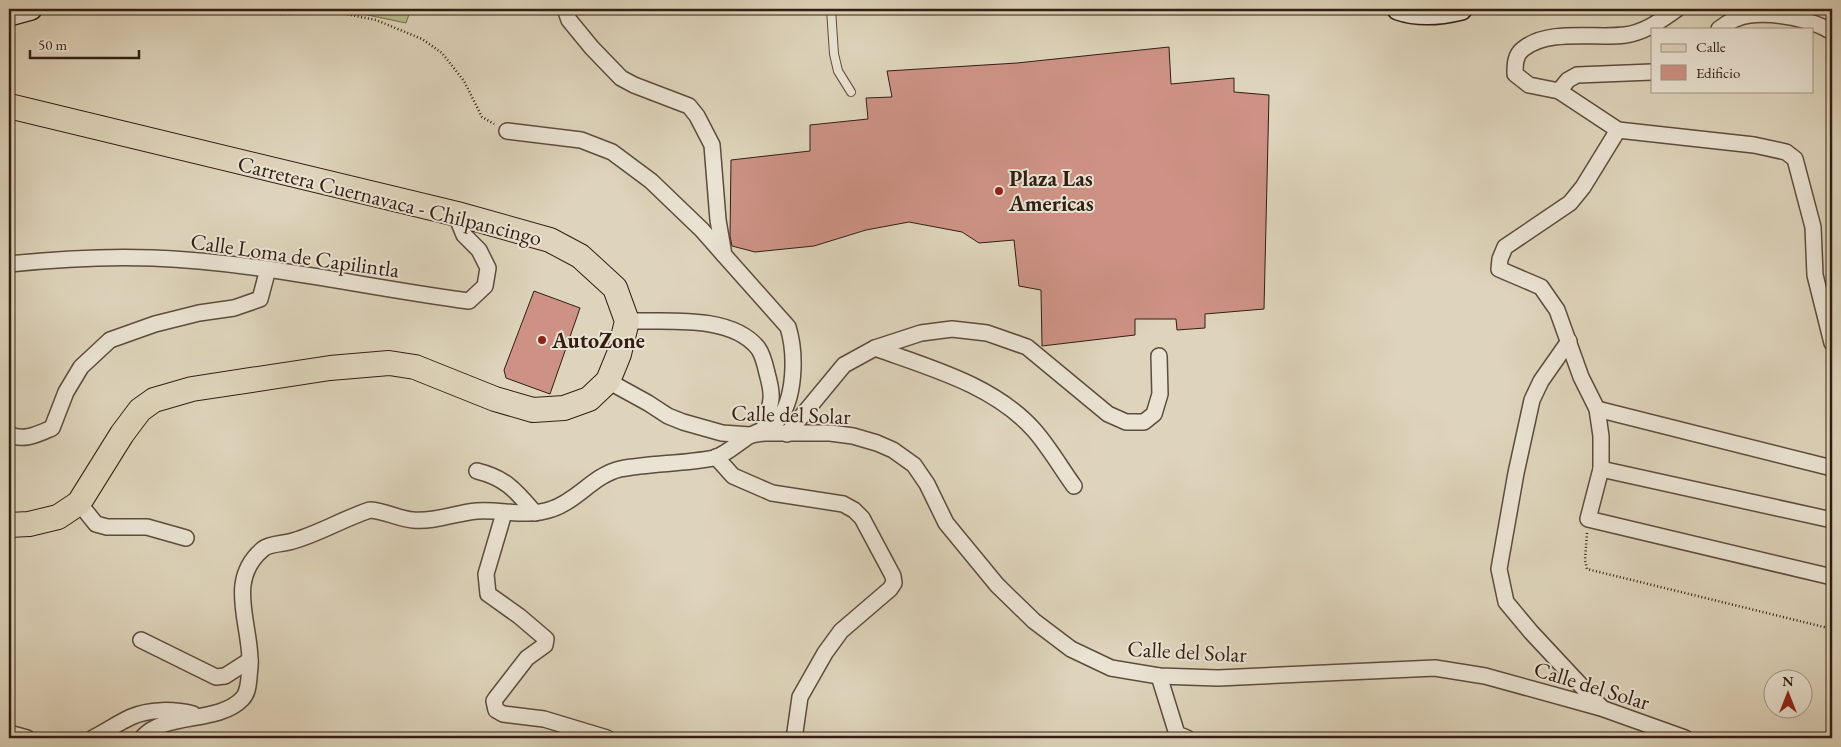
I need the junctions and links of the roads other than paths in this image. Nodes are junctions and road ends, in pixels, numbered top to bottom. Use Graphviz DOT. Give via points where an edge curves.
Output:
graph roads {
  1 [pos="31,9"];
  2 [pos="565,9"];
  3 [pos="831,9"];
  4 [pos="1398,9"];
  5 [pos="1461,9"];
  6 [pos="1677,9"];
  7 [pos="9,15"];
  8 [pos="1720,28"];
  9 [pos="1832,32"];
  10 [pos="1651,72"];
  11 [pos="1559,91"];
  12 [pos="851,92"];
  13 [pos="9,106"];
  14 [pos="1618,130"];
  15 [pos="506,131"];
  16 [pos="454,213"];
  17 [pos="724,255"];
  18 [pos="9,264"];
  19 [pos="268,269"];
  20 [pos="627,322"];
  21 [pos="1569,341"];
  22 [pos="1832,343"];
  23 [pos="875,348"];
  24 [pos="1159,356"];
  25 [pos="608,381"];
  26 [pos="1597,409"];
  27 [pos="757,432"];
  28 [pos="9,434"];
  29 [pos="787,434"];
  30 [pos="716,457"];
  31 [pos="1832,468"];
  32 [pos="1600,469"];
  33 [pos="476,471"];
  34 [pos="1074,486"];
  35 [pos="79,503"];
  36 [pos="504,513"];
  37 [pos="535,513"];
  38 [pos="1832,520"];
  39 [pos="9,526"];
  40 [pos="186,538"];
  41 [pos="1832,577"];
  42 [pos="141,640"];
  43 [pos="250,660"];
  44 [pos="1159,676"];
  45 [pos="1602,708"];
  46 [pos="199,716"];
  47 [pos="9,733"];
  48 [pos="27,738"];
  49 [pos="93,738"];
  50 [pos="142,738"];
  51 [pos="607,738"];
  52 [pos="796,738"];
  53 [pos="1187,738"];
  54 [pos="1685,738"];
  1 -- 7 [label="main road"];
  2 -- 17 [label="street" via="569,20 621,78 689,106 697,116 712,145"];
  3 -- 12 [label="lane" via="838,71"];
  4 -- 5 [label="main road" via="1428,14"];
  6 -- 11 [label="street" via="1652,27 1626,35 1558,37 1540,40 1522,50 1515,60 1515,74 1529,85"];
  8 -- 9 [label="street" via="1733,19 1775,14 1812,22"];
  10 -- 11 [label="street" via="1577,75"];
  11 -- 14 [label="street"];
  13 -- 16 [label="main road, Carretera Cuernavaca - Chilpancingo"];
  14 -- 21 [label="street" via="1570,203 1505,247 1500,259 1499,269 1542,287 1557,310"];
  14 -- 22 [label="street" via="1754,144 1786,152 1795,159 1813,227 1815,275"];
  15 -- 17 [label="street" via="581,140 612,152 651,180"];
  16 -- 19 [label="street, Calle Loma de Capilintla" via="464,235 480,250 488,268 486,286 468,301"];
  16 -- 20 [label="main road, Carretera Cuernavaca - Chilpancingo" via="550,240 580,256 615,288"];
  17 -- 27 [label="street" via="784,322 791,337 793,367 787,406 775,422"];
  18 -- 19 [label="street, Calle Loma de Capilintla" via="79,257 154,258"];
  19 -- 28 [label="street" via="260,299 234,308 155,324 110,340 81,367 66,392 52,428 30,437"];
  20 -- 25 [label="main road"];
  20 -- 27 [label="street" via="715,325 741,334 757,348 765,361 771,387 771,399"];
  21 -- 26 [label="street" via="1581,377"];
  21 -- 45 [label="street" via="1532,400 1499,569 1506,602"];
  23 -- 24 [label="street" via="921,333 952,329 987,333 1027,347 1108,414 1126,422 1144,422 1154,414 1160,394"];
  23 -- 29 [label="street" via="844,365"];
  23 -- 34 [label="street" via="952,376 1001,401 1034,430"];
  25 -- 27 [label="street, Calle del Solar" via="682,422 722,433"];
  25 -- 35 [label="main road" via="589,399 564,408 533,410 495,399 415,367 389,363 330,368 192,389 154,400 140,410"];
  26 -- 31 [label="street"];
  26 -- 32 [label="street" via="1602,436"];
  27 -- 29 [label="street, Calle del Solar"];
  27 -- 30 [label="street"];
  29 -- 44 [label="street, Calle del Solar" via="837,434 893,450 914,465 946,523 997,585 1034,621 1071,649 1111,668"];
  30 -- 37 [label="street" via="606,473 554,509"];
  30 -- 52 [label="street" via="733,476 772,493 843,504 854,510 862,518 893,576 894,583 890,589 841,631 825,653 800,697"];
  32 -- 38 [label="street"];
  32 -- 41 [label="street" via="1588,520"];
  33 -- 37 [label="street" via="493,475 512,487"];
  35 -- 39 [label="main road" via="58,517"];
  35 -- 40 [label="street" via="96,524 147,527"];
  36 -- 37 [label="street"];
  36 -- 43 [label="street" via="477,511 429,521 370,510 296,540 265,547 250,562 244,578 242,600"];
  36 -- 51 [label="street" via="486,574 488,594 546,639 545,645 527,658 496,698 496,710 503,714 544,719"];
  42 -- 43 [label="street" via="216,677 225,676"];
  43 -- 46 [label="street" via="248,692 241,700 224,711"];
  44 -- 45 [label="street, Calle del Solar" via="1218,678 1435,668 1485,676"];
  44 -- 53 [label="street" via="1178,734"];
  45 -- 54 [label="street, Calle del Solar"];
  46 -- 49 [label="street" via="183,712 150,712 131,717"];
  46 -- 50 [label="street" via="157,727"];
  47 -- 48 [label="street"];
}
